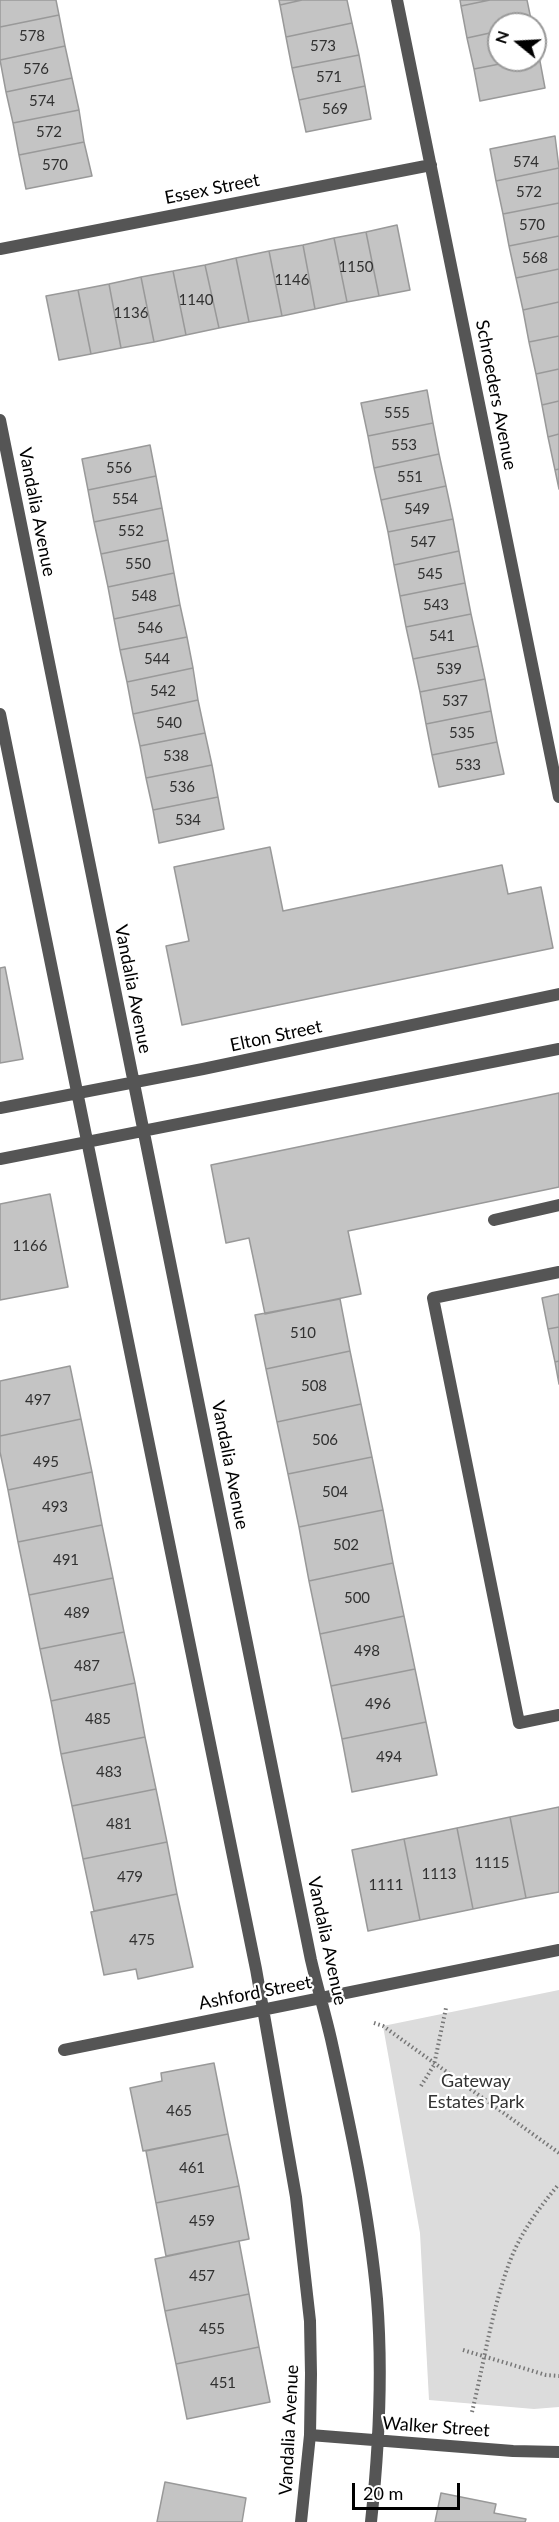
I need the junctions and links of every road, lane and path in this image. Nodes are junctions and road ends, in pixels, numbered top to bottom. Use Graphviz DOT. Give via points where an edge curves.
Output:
graph roads {
  1 [pos="397,0"];
  2 [pos="431,165"];
  3 [pos="0,249"];
  4 [pos="0,420"];
  5 [pos="0,714"];
  6 [pos="559,797"];
  7 [pos="559,994"];
  8 [pos="559,1049"];
  9 [pos="134,1082"];
  10 [pos="77,1094"];
  11 [pos="0,1108"];
  12 [pos="144,1131"];
  13 [pos="87,1142"];
  14 [pos="0,1159"];
  15 [pos="559,1205"];
  16 [pos="494,1220"];
  17 [pos="559,1272"];
  18 [pos="559,1715"];
  19 [pos="559,1950"];
  20 [pos="320,1999"];
  21 [pos="446,2008"];
  22 [pos="264,2010"];
  23 [pos="374,2023"];
  24 [pos="64,2050"];
  25 [pos="434,2065"];
  26 [pos="421,2086"];
  27 [pos="559,2153"];
  28 [pos="559,2184"];
  29 [pos="463,2350"];
  30 [pos="486,2355"];
  31 [pos="559,2376"];
  32 [pos="472,2412"];
  33 [pos="310,2435"];
  34 [pos="378,2441"];
  35 [pos="559,2452"];
  36 [pos="301,2522"];
  37 [pos="371,2522"];
  1 -- 2 [label="street, Schroeders Avenue"];
  2 -- 3 [label="street, Essex Street"];
  2 -- 6 [label="street, Schroeders Avenue"];
  4 -- 9 [label="street, Vandalia Avenue"];
  5 -- 10 [label="street, Vandalia Avenue"];
  7 -- 9 [label="street, Elton Street"];
  8 -- 12 [label="street"];
  9 -- 10 [label="street, Elton Street"];
  9 -- 12 [label="street, Vandalia Avenue"];
  10 -- 11 [label="street, Elton Street"];
  10 -- 13 [label="street, Vandalia Avenue"];
  12 -- 13 [label="street"];
  12 -- 20 [label="street, Vandalia Avenue"];
  13 -- 14 [label="street"];
  13 -- 22 [label="street, Vandalia Avenue"];
  15 -- 16 [label="street"];
  17 -- 18 [label="street" via="433,1298 519,1723"];
  19 -- 20 [label="street, Ashford Street"];
  20 -- 22 [label="street, Ashford Street"];
  20 -- 34 [label="street, Vandalia Avenue" via="349,2127 371,2251 380,2347"];
  21 -- 25 [label="path"];
  22 -- 24 [label="street, Ashford Street"];
  22 -- 33 [label="street, Vandalia Avenue" via="304,2256 310,2321"];
  23 -- 25 [label="path"];
  25 -- 26 [label="path"];
  25 -- 27 [label="path"];
  28 -- 30 [label="path" via="539,2208 510,2261"];
  29 -- 30 [label="path"];
  30 -- 31 [label="path"];
  30 -- 32 [label="path"];
  33 -- 34 [label="street, Walker Street"];
  33 -- 36 [label="street, Vandalia Avenue"];
  34 -- 35 [label="street, Walker Street"];
  34 -- 37 [label="street, Vandalia Avenue"];
}
